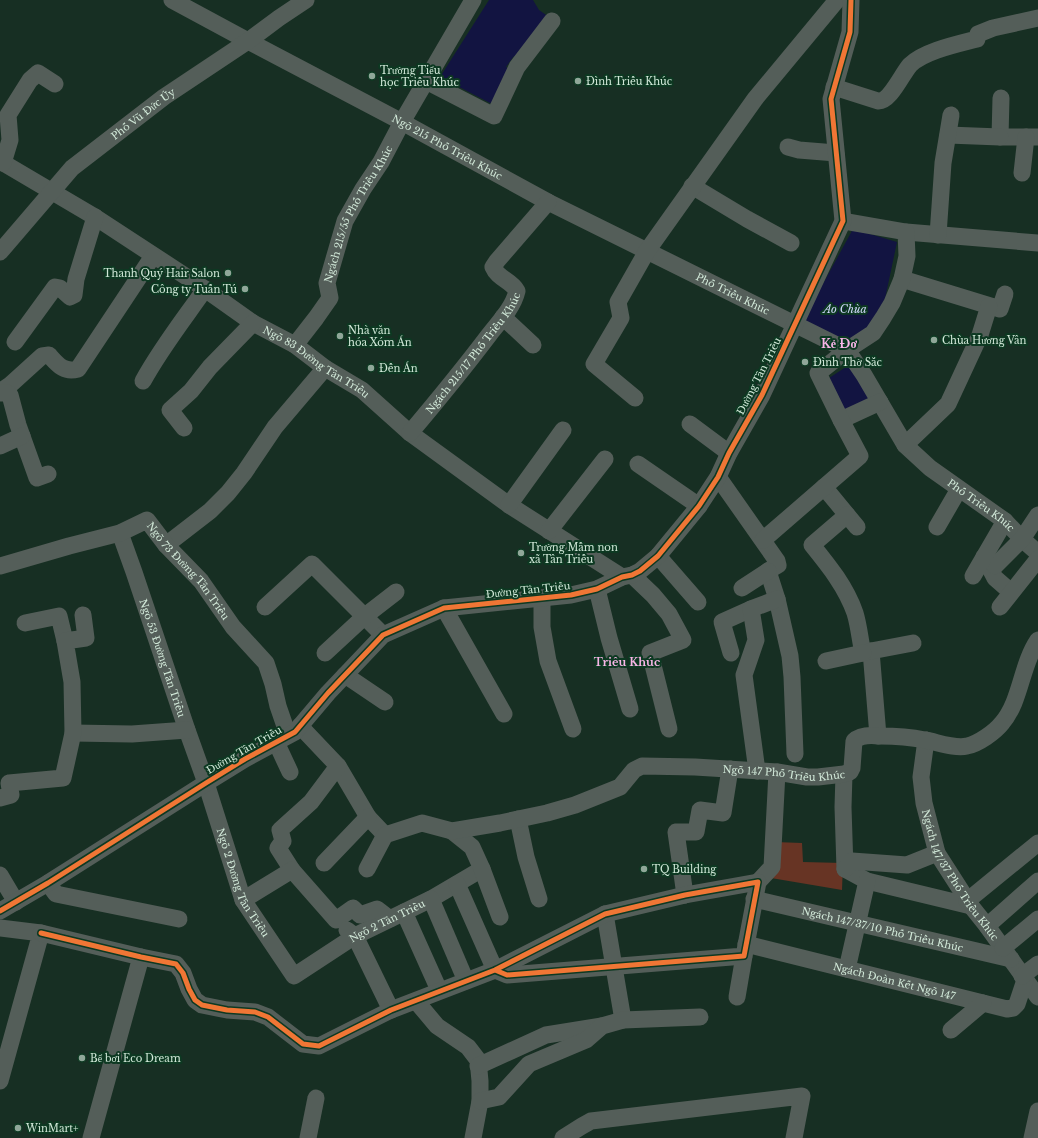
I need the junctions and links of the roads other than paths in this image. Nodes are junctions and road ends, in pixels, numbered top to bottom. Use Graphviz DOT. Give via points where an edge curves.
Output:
graph roads {
  1 [pos="172,0"];
  2 [pos="306,0"];
  3 [pos="473,0"];
  4 [pos="837,0"];
  5 [pos="851,0"];
  6 [pos="1038,18"];
  7 [pos="552,21"];
  8 [pos="248,41"];
  9 [pos="426,81"];
  10 [pos="55,84"];
  11 [pos="834,87"];
  12 [pos="1001,98"];
  13 [pos="951,115"];
  14 [pos="402,122"];
  15 [pos="948,134"];
  16 [pos="1000,137"];
  17 [pos="1032,137"];
  18 [pos="788,147"];
  19 [pos="836,153"];
  20 [pos="1,162"];
  21 [pos="1022,173"];
  22 [pos="692,186"];
  23 [pos="52,190"];
  24 [pos="548,202"];
  25 [pos="95,216"];
  26 [pos="843,221"];
  27 [pos="906,232"];
  28 [pos="938,235"];
  29 [pos="791,243"];
  30 [pos="1038,243"];
  31 [pos="647,251"];
  32 [pos="0,252"];
  33 [pos="153,256"];
  34 [pos="902,279"];
  35 [pos="205,289"];
  36 [pos="1005,294"];
  37 [pos="989,306"];
  38 [pos="503,317"];
  39 [pos="253,323"];
  40 [pos="795,324"];
  41 [pos="15,342"];
  42 [pos="295,345"];
  43 [pos="533,345"];
  44 [pos="847,350"];
  45 [pos="325,368"];
  46 [pos="143,381"];
  47 [pos="0,393"];
  48 [pos="635,398"];
  49 [pos="880,402"];
  50 [pos="841,420"];
  51 [pos="690,424"];
  52 [pos="184,428"];
  53 [pos="563,430"];
  54 [pos="410,433"];
  55 [pos="22,436"];
  56 [pos="905,445"];
  57 [pos="0,446"];
  58 [pos="728,453"];
  59 [pos="605,458"];
  60 [pos="638,464"];
  61 [pos="48,474"];
  62 [pos="718,477"];
  63 [pos="824,487"];
  64 [pos="959,490"];
  65 [pos="509,505"];
  66 [pos="699,506"];
  67 [pos="1038,515"];
  68 [pos="1005,521"];
  69 [pos="937,527"];
  70 [pos="549,530"];
  71 [pos="120,533"];
  72 [pos="1022,539"];
  73 [pos="762,540"];
  74 [pos="166,544"];
  75 [pos="1038,553"];
  76 [pos="658,556"];
  77 [pos="1038,559"];
  78 [pos="990,562"];
  79 [pos="0,566"];
  80 [pos="768,571"];
  81 [pos="627,576"];
  82 [pos="973,576"];
  83 [pos="597,588"];
  84 [pos="742,588"];
  85 [pos="396,592"];
  86 [pos="1011,592"];
  87 [pos="542,598"];
  88 [pos="777,599"];
  89 [pos="698,602"];
  90 [pos="265,607"];
  91 [pos="1000,607"];
  92 [pos="444,608"];
  93 [pos="750,609"];
  94 [pos="83,615"];
  95 [pos="365,616"];
  96 [pos="25,623"];
  97 [pos="383,635"];
  98 [pos="1038,640"];
  99 [pos="65,641"];
  100 [pos="913,643"];
  101 [pos="867,652"];
  102 [pos="326,653"];
  103 [pos="731,653"];
  104 [pos="826,661"];
  105 [pos="345,675"];
  106 [pos="385,702"];
  107 [pos="630,709"];
  108 [pos="504,714"];
  109 [pos="573,729"];
  110 [pos="669,729"];
  111 [pos="186,730"];
  112 [pos="72,733"];
  113 [pos="288,734"];
  114 [pos="878,736"];
  115 [pos="926,740"];
  116 [pos="795,754"];
  117 [pos="338,766"];
  118 [pos="730,769"];
  119 [pos="757,771"];
  120 [pos="290,772"];
  121 [pos="777,772"];
  122 [pos="844,774"];
  123 [pos="206,783"];
  124 [pos="0,798"];
  125 [pos="368,817"];
  126 [pos="518,819"];
  127 [pos="452,831"];
  128 [pos="385,835"];
  129 [pos="1038,843"];
  130 [pos="937,853"];
  131 [pos="324,863"];
  132 [pos="367,869"];
  133 [pos="482,869"];
  134 [pos="845,869"];
  135 [pos="292,870"];
  136 [pos="0,875"];
  137 [pos="868,881"];
  138 [pos="1038,881"];
  139 [pos="758,882"];
  140 [pos="48,883"];
  141 [pos="456,884"];
  142 [pos="684,895"];
  143 [pos="431,899"];
  144 [pos="539,899"];
  145 [pos="754,899"];
  146 [pos="243,900"];
  147 [pos="16,902"];
  148 [pos="969,903"];
  149 [pos="0,911"];
  150 [pos="605,914"];
  151 [pos="397,916"];
  152 [pos="500,917"];
  153 [pos="179,919"];
  154 [pos="1038,919"];
  155 [pos="336,920"];
  156 [pos="858,924"];
  157 [pos="987,926"];
  158 [pos="0,928"];
  159 [pos="41,933"];
  160 [pos="355,936"];
  161 [pos="745,950"];
  162 [pos="1007,954"];
  163 [pos="141,958"];
  164 [pos="1038,964"];
  165 [pos="613,967"];
  166 [pos="847,969"];
  167 [pos="495,970"];
  168 [pos="294,976"];
  169 [pos="1024,978"];
  170 [pos="466,981"];
  171 [pos="439,990"];
  172 [pos="737,997"];
  173 [pos="1038,997"];
  174 [pos="416,1001"];
  175 [pos="983,1004"];
  176 [pos="391,1010"];
  177 [pos="700,1017"];
  178 [pos="623,1020"];
  179 [pos="602,1026"];
  180 [pos="951,1030"];
  181 [pos="478,1066"];
  182 [pos="0,1081"];
  183 [pos="316,1098"];
  184 [pos="480,1101"];
  185 [pos="1038,1111"];
  186 [pos="91,1138"];
  187 [pos="308,1138"];
  188 [pos="473,1138"];
  189 [pos="563,1138"];
  190 [pos="794,1138"];
  191 [pos="1032,1138"];
  1 -- 8 [label="street, Ngõ 215 Phố Triều Khúc"];
  2 -- 8 [label="street, Phố Vũ Đức Úy"];
  3 -- 9 [label="street, Ngách 215/55 Phố Triều Khúc"];
  4 -- 22 [label="street" via="755,99"];
  5 -- 11 [label="street" via="850,32"];
  6 -- 11 [label="street" via="993,28 978,34 977,39 920,57 910,65 884,101"];
  7 -- 9 [label="street" via="517,67 494,116"];
  8 -- 14 [label="street, Ngõ 215 Phố Triều Khúc"];
  8 -- 23 [label="street, Phố Vũ Đức Úy" via="164,97 72,168"];
  9 -- 14 [label="street, Ngách 215/55 Phố Triều Khúc"];
  10 -- 20 [label="street" via="38,73 30,80 8,114 10,140"];
  11 -- 19 [label="street" via="831,99"];
  12 -- 16 [label="street"];
  13 -- 15 [label="street"];
  14 -- 24 [label="street, Ngõ 215 Phố Triều Khúc"];
  14 -- 42 [label="street, Ngách 215/55 Phố Triều Khúc" via="345,221 327,283 330,298"];
  15 -- 16 [label="street"];
  15 -- 28 [label="street" via="943,163"];
  16 -- 17 [label="street"];
  17 -- 21 [label="street"];
  18 -- 19 [label="street"];
  19 -- 26 [label="street"];
  20 -- 23 [label="street, Ngõ 83 Đường Tân Triều"];
  22 -- 29 [label="street"];
  22 -- 31 [label="street"];
  23 -- 25 [label="street, Ngõ 83 Đường Tân Triều"];
  23 -- 32 [label="street, Phố Vũ Đức Úy"];
  24 -- 31 [label="street, Ngõ 215 Phố Triều Khúc"];
  24 -- 38 [label="street, Ngách 215/17 Phố Triều Khúc" via="493,267 500,277 511,283 517,291"];
  25 -- 33 [label="street, Ngõ 83 Đường Tân Triều"];
  25 -- 41 [label="street" via="76,279 74,295 70,297 55,287"];
  26 -- 27 [label="street"];
  26 -- 40 [label="street, Đường Tân Triều"];
  27 -- 28 [label="street"];
  27 -- 34 [label="street" via="907,256"];
  28 -- 30 [label="street"];
  31 -- 40 [label="street, Phố Triều Khúc"];
  31 -- 48 [label="street" via="618,302 621,318 594,364"];
  33 -- 35 [label="street, Ngõ 83 Đường Tân Triều"];
  33 -- 47 [label="street" via="78,369 60,368 49,355 42,356"];
  34 -- 37 [label="street"];
  34 -- 44 [label="street" via="892,303 873,333"];
  35 -- 39 [label="street, Ngõ 83 Đường Tân Triều"];
  35 -- 46 [label="street" via="164,346"];
  36 -- 37 [label="street" via="1000,309"];
  37 -- 56 [label="street" via="980,335 948,404"];
  38 -- 43 [label="street"];
  38 -- 54 [label="street, Ngách 215/17 Phố Triều Khúc"];
  39 -- 42 [label="street, Ngõ 83 Đường Tân Triều"];
  39 -- 52 [label="street" via="210,367 191,391 170,410"];
  40 -- 44 [label="street, Phố Triều Khúc"];
  40 -- 58 [label="street, Đường Tân Triều" via="762,395"];
  42 -- 45 [label="street, Ngõ 83 Đường Tân Triều"];
  44 -- 49 [label="street, Phố Triều Khúc"];
  44 -- 50 [label="street" via="818,373"];
  45 -- 54 [label="street, Ngõ 83 Đường Tân Triều" via="362,390"];
  45 -- 74 [label="street" via="275,427 228,493 210,511"];
  47 -- 55 [label="street" via="10,395"];
  49 -- 50 [label="street"];
  49 -- 56 [label="street, Phố Triều Khúc"];
  50 -- 63 [label="street" via="860,456"];
  51 -- 58 [label="street"];
  53 -- 65 [label="street"];
  54 -- 65 [label="street, Ngõ 83 Đường Tân Triều"];
  55 -- 57 [label="street"];
  55 -- 61 [label="street" via="37,478"];
  56 -- 64 [label="street, Phố Triều Khúc"];
  58 -- 62 [label="street, Đường Tân Triều"];
  59 -- 70 [label="street"];
  60 -- 66 [label="street"];
  62 -- 66 [label="street, Đường Tân Triều"];
  62 -- 73 [label="street"];
  63 -- 73 [label="street"];
  63 -- 101 [label="street" via="852,521 812,545 836,576 849,599"];
  64 -- 68 [label="street, Phố Triều Khúc"];
  64 -- 69 [label="street"];
  65 -- 70 [label="street, Ngõ 83 Đường Tân Triều"];
  66 -- 76 [label="street, Đường Tân Triều"];
  67 -- 72 [label="street"];
  68 -- 72 [label="street, Phố Triều Khúc"];
  68 -- 78 [label="street"];
  70 -- 81 [label="street, Ngõ 83 Đường Tân Triều"];
  71 -- 74 [label="street, Ngõ 73 Đường Tân Triều" via="146,520"];
  71 -- 79 [label="street, Ngõ 73 Đường Tân Triều"];
  71 -- 111 [label="street, Ngõ 53 Đường Tân Triều"];
  72 -- 75 [label="street, Phố Triều Khúc"];
  72 -- 78 [label="street"];
  73 -- 80 [label="street" via="778,565"];
  74 -- 113 [label="street, Ngõ 73 Đường Tân Triều" via="201,581 234,627 266,663"];
  76 -- 81 [label="street, Đường Tân Triều" via="640,571"];
  76 -- 89 [label="street"];
  77 -- 86 [label="street"];
  78 -- 82 [label="street"];
  78 -- 86 [label="street" via="995,578"];
  80 -- 84 [label="street"];
  80 -- 88 [label="street"];
  81 -- 83 [label="street, Đường Tân Triều"];
  81 -- 110 [label="street, Ngõ 83 Đường Tân Triều" via="652,595 669,614 683,640 650,653"];
  83 -- 87 [label="street, Đường Tân Triều" via="570,595"];
  83 -- 107 [label="street"];
  85 -- 95 [label="street"];
  86 -- 91 [label="street"];
  87 -- 92 [label="street, Đường Tân Triều"];
  87 -- 109 [label="street" via="542,627 548,661"];
  88 -- 93 [label="street"];
  88 -- 116 [label="street" via="792,670"];
  90 -- 95 [label="street" via="312,564"];
  92 -- 97 [label="street, Đường Tân Triều"];
  92 -- 108 [label="street"];
  93 -- 103 [label="street" via="722,622"];
  93 -- 119 [label="street" via="756,640 744,675"];
  94 -- 99 [label="street" via="86,638"];
  95 -- 97 [label="street"];
  95 -- 102 [label="street"];
  96 -- 99 [label="street" via="58,616"];
  97 -- 105 [label="street, Đường Tân Triều"];
  98 -- 115 [label="street, Ngõ 147 Phố Triều Khúc" via="1011,710 1002,724 985,738 966,746"];
  99 -- 112 [label="street" via="72,682"];
  100 -- 101 [label="street"];
  101 -- 104 [label="street"];
  101 -- 114 [label="street"];
  105 -- 106 [label="street"];
  105 -- 113 [label="street, Đường Tân Triều"];
  111 -- 112 [label="street" via="132,734"];
  111 -- 123 [label="street, Ngõ 53 Đường Tân Triều"];
  112 -- 124 [label="street" via="63,778 9,783 11,795"];
  113 -- 117 [label="street"];
  113 -- 120 [label="street, Ngõ 73 Đường Tân Triều"];
  113 -- 123 [label="street, Đường Tân Triều"];
  114 -- 115 [label="street, Ngõ 147 Phố Triều Khúc"];
  114 -- 122 [label="street, Ngõ 147 Phố Triều Khúc" via="854,740 852,768 849,773"];
  115 -- 130 [label="street, Ngách 147/37 Phố Triều Khúc" via="920,777"];
  117 -- 125 [label="street"];
  117 -- 135 [label="street" via="311,802 280,830 283,840 278,848"];
  118 -- 119 [label="street, Ngõ 147 Phố Triều Khúc"];
  118 -- 126 [label="street, Ngõ 147 Phố Triều Khúc" via="638,767 614,790 575,805"];
  118 -- 142 [label="street" via="723,812 700,810 696,832 676,832"];
  119 -- 121 [label="street, Ngõ 147 Phố Triều Khúc"];
  121 -- 122 [label="street, Ngõ 147 Phố Triều Khúc" via="807,777"];
  121 -- 139 [label="street" via="772,866"];
  122 -- 134 [label="street"];
  123 -- 140 [label="street, Đường Tân Triều"];
  123 -- 146 [label="street, Ngõ 2 Đường Tân Triều"];
  125 -- 128 [label="street"];
  125 -- 131 [label="street"];
  126 -- 127 [label="street, Ngõ 147 Phố Triều Khúc"];
  126 -- 144 [label="street"];
  127 -- 128 [label="street" via="422,823"];
  127 -- 133 [label="street" via="472,847"];
  128 -- 132 [label="street"];
  129 -- 148 [label="street"];
  130 -- 134 [label="street" via="907,866 852,861"];
  130 -- 148 [label="street, Ngách 147/37 Phố Triều Khúc"];
  133 -- 141 [label="street, Ngõ 2 Tân Triều"];
  133 -- 152 [label="street"];
  134 -- 137 [label="street"];
  135 -- 146 [label="street"];
  135 -- 155 [label="street"];
  136 -- 147 [label="street"];
  137 -- 148 [label="street"];
  137 -- 156 [label="street"];
  138 -- 157 [label="street"];
  139 -- 142 [label="street"];
  139 -- 145 [label="street"];
  140 -- 147 [label="street, Đường Tân Triều"];
  140 -- 153 [label="street" via="56,894"];
  141 -- 143 [label="street, Ngõ 2 Tân Triều"];
  141 -- 167 [label="street"];
  142 -- 150 [label="street"];
  143 -- 151 [label="street, Ngõ 2 Tân Triều"];
  143 -- 170 [label="street"];
  145 -- 156 [label="street, Ngách 147/37/10 Phố Triều Khúc"];
  145 -- 161 [label="street"];
  146 -- 168 [label="street, Ngõ 2 Đường Tân Triều"];
  147 -- 149 [label="street, Đường Tân Triều"];
  148 -- 157 [label="street, Ngách 147/37 Phố Triều Khúc"];
  150 -- 165 [label="street"];
  150 -- 167 [label="street"];
  151 -- 155 [label="street" via="377,909 360,915 353,908"];
  151 -- 160 [label="street, Ngõ 2 Tân Triều"];
  151 -- 171 [label="street"];
  154 -- 162 [label="street"];
  155 -- 160 [label="street"];
  156 -- 162 [label="street, Ngách 147/37/10 Phố Triều Khúc"];
  156 -- 166 [label="street"];
  157 -- 162 [label="street, Ngách 147/37 Phố Triều Khúc"];
  158 -- 159 [label="street"];
  159 -- 163 [label="street"];
  159 -- 182 [label="street"];
  160 -- 168 [label="street, Ngõ 2 Tân Triều"];
  160 -- 176 [label="street"];
  161 -- 165 [label="street, Ngách Đoàn Kết Ngõ 147"];
  161 -- 166 [label="street, Ngách Đoàn Kết Ngõ 147"];
  161 -- 172 [label="street"];
  162 -- 169 [label="street, Ngách 147/37 Phố Triều Khúc"];
  163 -- 176 [label="street" via="176,964 183,973 189,989 202,1005 255,1012 268,1017 303,1044 318,1046"];
  163 -- 186 [label="street"];
  164 -- 169 [label="street"];
  165 -- 167 [label="street, Ngách Đoàn Kết Ngõ 147" via="507,976"];
  165 -- 178 [label="street"];
  166 -- 175 [label="street, Ngách Đoàn Kết Ngõ 147"];
  167 -- 170 [label="street"];
  169 -- 173 [label="street, Ngách 147/37 Phố Triều Khúc"];
  169 -- 175 [label="street, Ngách Đoàn Kết Ngõ 147" via="1017,1004 1013,1008"];
  170 -- 171 [label="street"];
  171 -- 174 [label="street"];
  174 -- 176 [label="street"];
  174 -- 181 [label="street" via="437,1026 468,1047 478,1060"];
  175 -- 180 [label="street"];
  177 -- 178 [label="street"];
  178 -- 179 [label="street"];
  179 -- 181 [label="street" via="546,1035"];
  179 -- 184 [label="street" via="586,1040 529,1064 499,1097"];
  181 -- 184 [label="street"];
  183 -- 187 [label="street"];
  184 -- 188 [label="street"];
  185 -- 191 [label="street"];
  189 -- 190 [label="street" via="591,1122 802,1096"];
}
